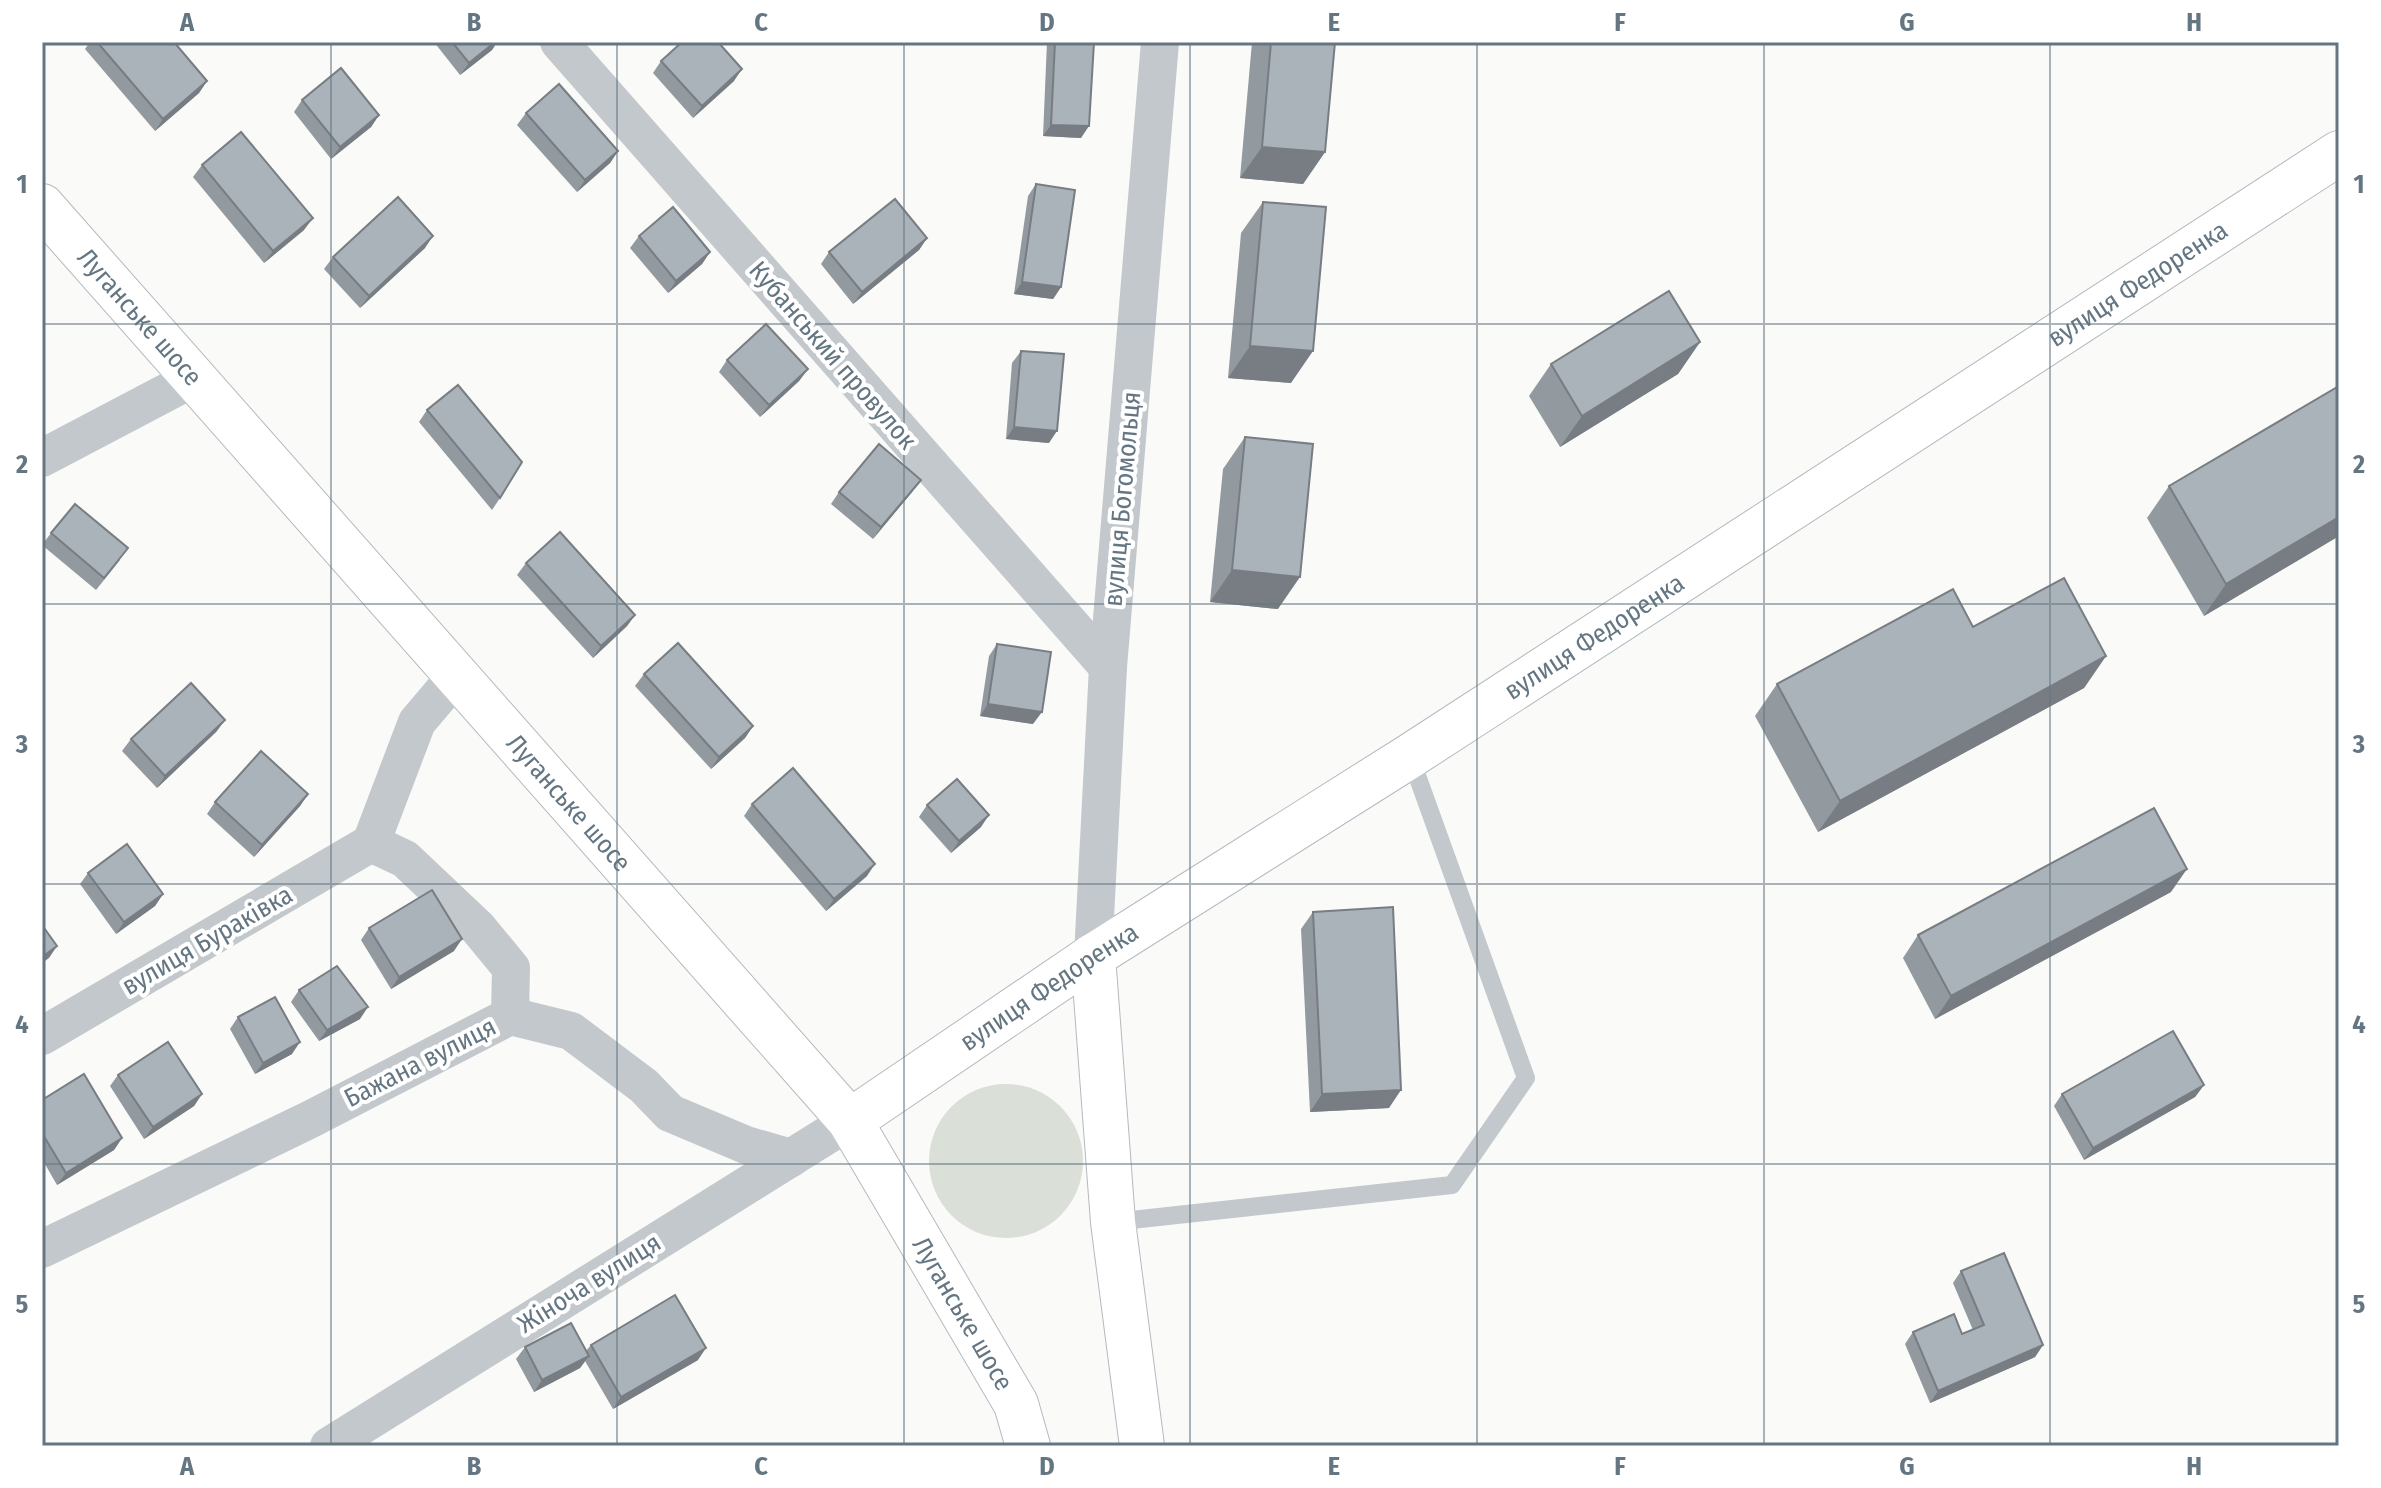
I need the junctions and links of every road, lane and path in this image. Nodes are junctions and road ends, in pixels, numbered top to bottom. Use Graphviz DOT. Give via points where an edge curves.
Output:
graph roads {
  1 [pos="559,42"];
  2 [pos="1160,42"];
  3 [pos="2339,153"];
  4 [pos="42,206"];
  5 [pos="194,378"];
  6 [pos="42,458"];
  7 [pos="1108,667"];
  8 [pos="457,675"];
  9 [pos="1410,756"];
  10 [pos="371,843"];
  11 [pos="1093,956"];
  12 [pos="510,1016"];
  13 [pos="42,1036"];
  14 [pos="850,1121"];
  15 [pos="791,1158"];
  16 [pos="1113,1222"];
  17 [pos="42,1249"];
  18 [pos="329,1446"];
  19 [pos="1028,1446"];
  20 [pos="1142,1446"];
  1 -- 7 [label="street, Кубанський провулок"];
  2 -- 7 [label="street, вулиця Богомольця"];
  3 -- 9 [label="main road, вулиця Федоренка"];
  4 -- 5 [label="main road, Луганське шосе"];
  5 -- 6 [label="street"];
  5 -- 8 [label="main road, Луганське шосе"];
  7 -- 11 [label="street, вулиця Богомольця"];
  8 -- 10 [label="street" via="417,722"];
  8 -- 14 [label="main road, Луганське шосе"];
  9 -- 11 [label="main road, вулиця Федоренка"];
  9 -- 16 [label="lane" via="1526,1078 1452,1185"];
  10 -- 12 [label="street" via="405,859 478,928 511,968"];
  10 -- 13 [label="street, вулиця Бураківка"];
  11 -- 14 [label="main road, вулиця Федоренка"];
  11 -- 16 [label="main road"];
  12 -- 15 [label="street, Бажана вулиця" via="571,1031 644,1086 670,1113"];
  12 -- 17 [label="street, Бажана вулиця"];
  14 -- 15 [label="street, Жіноча вулиця"];
  14 -- 19 [label="main road, Луганське шосе" via="1016,1404"];
  15 -- 18 [label="street, Жіноча вулиця"];
  16 -- 20 [label="main road"];
}
